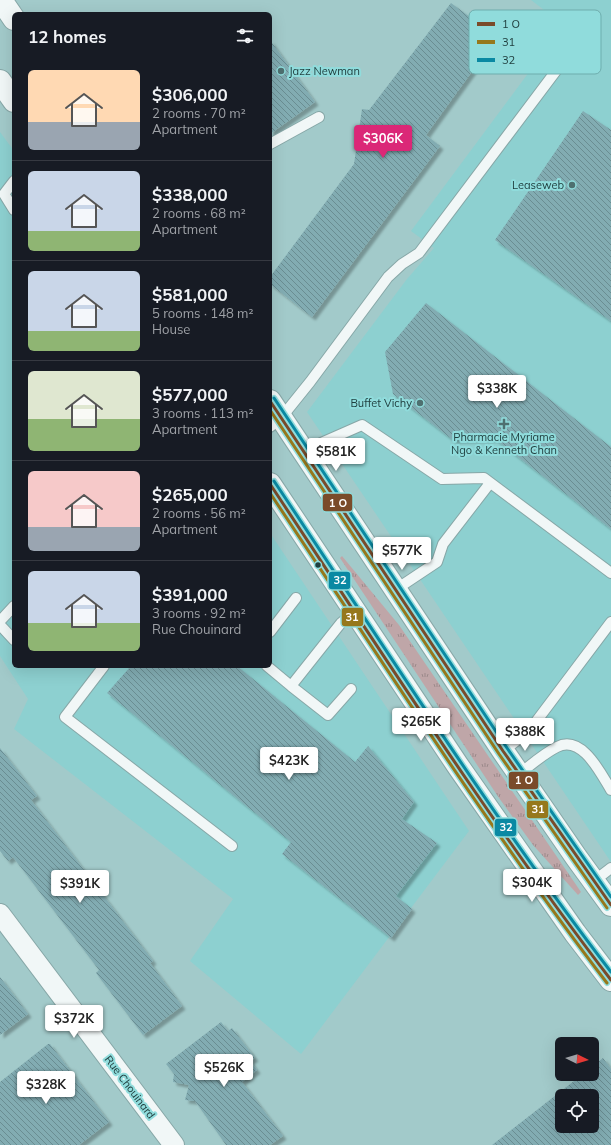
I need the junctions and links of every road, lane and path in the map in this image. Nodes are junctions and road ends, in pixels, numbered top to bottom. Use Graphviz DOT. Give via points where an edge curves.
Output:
graph roads {
  1 [pos="1,0"];
  2 [pos="12,16"];
  3 [pos="554,74"];
  4 [pos="0,81"];
  5 [pos="12,98"];
  6 [pos="319,116"];
  7 [pos="272,143"];
  8 [pos="12,184"];
  9 [pos="2,197"];
  10 [pos="12,208"];
  11 [pos="274,415"];
  12 [pos="304,454"];
  13 [pos="490,483"];
  14 [pos="272,487"];
  15 [pos="611,573"];
  16 [pos="395,590"];
  17 [pos="296,598"];
  18 [pos="12,608"];
  19 [pos="355,611"];
  20 [pos="0,621"];
  21 [pos="611,622"];
  22 [pos="0,625"];
  23 [pos="272,629"];
  24 [pos="12,638"];
  25 [pos="102,668"];
  26 [pos="269,668"];
  27 [pos="291,686"];
  28 [pos="351,689"];
  29 [pos="503,750"];
  30 [pos="519,774"];
  31 [pos="611,790"];
  32 [pos="232,846"];
  33 [pos="611,868"];
  34 [pos="594,881"];
  35 [pos="611,905"];
  36 [pos="0,914"];
  37 [pos="611,980"];
  38 [pos="174,1145"];
  1 -- 2 [label="main road"];
  3 -- 11 [label="lane" via="419,253 402,264 388,278 310,382"];
  4 -- 5 [label="main road"];
  6 -- 7 [label="lane"];
  8 -- 9 [label="lane"];
  9 -- 10 [label="lane"];
  11 -- 12 [label="main road"];
  12 -- 13 [label="lane" via="321,443 362,425 442,479 484,478"];
  12 -- 16 [label="main road"];
  13 -- 15 [label="lane"];
  13 -- 16 [label="lane" via="443,544 437,562"];
  14 -- 19 [label="main road"];
  16 -- 29 [label="main road"];
  17 -- 23 [label="lane"];
  18 -- 20 [label="lane"];
  19 -- 27 [label="lane" via="341,623"];
  19 -- 37 [label="main road" via="518,853"];
  21 -- 29 [label="lane" via="529,731"];
  22 -- 24 [label="lane"];
  25 -- 32 [label="lane" via="65,717"];
  26 -- 27 [label="lane"];
  27 -- 28 [label="lane" via="328,715"];
  29 -- 30 [label="main road"];
  30 -- 31 [label="lane" via="558,746 570,744 589,755"];
  30 -- 34 [label="main road"];
  33 -- 34 [label="lane"];
  34 -- 35 [label="main road"];
  36 -- 38 [label="street, Rue Chouinard"];
}
